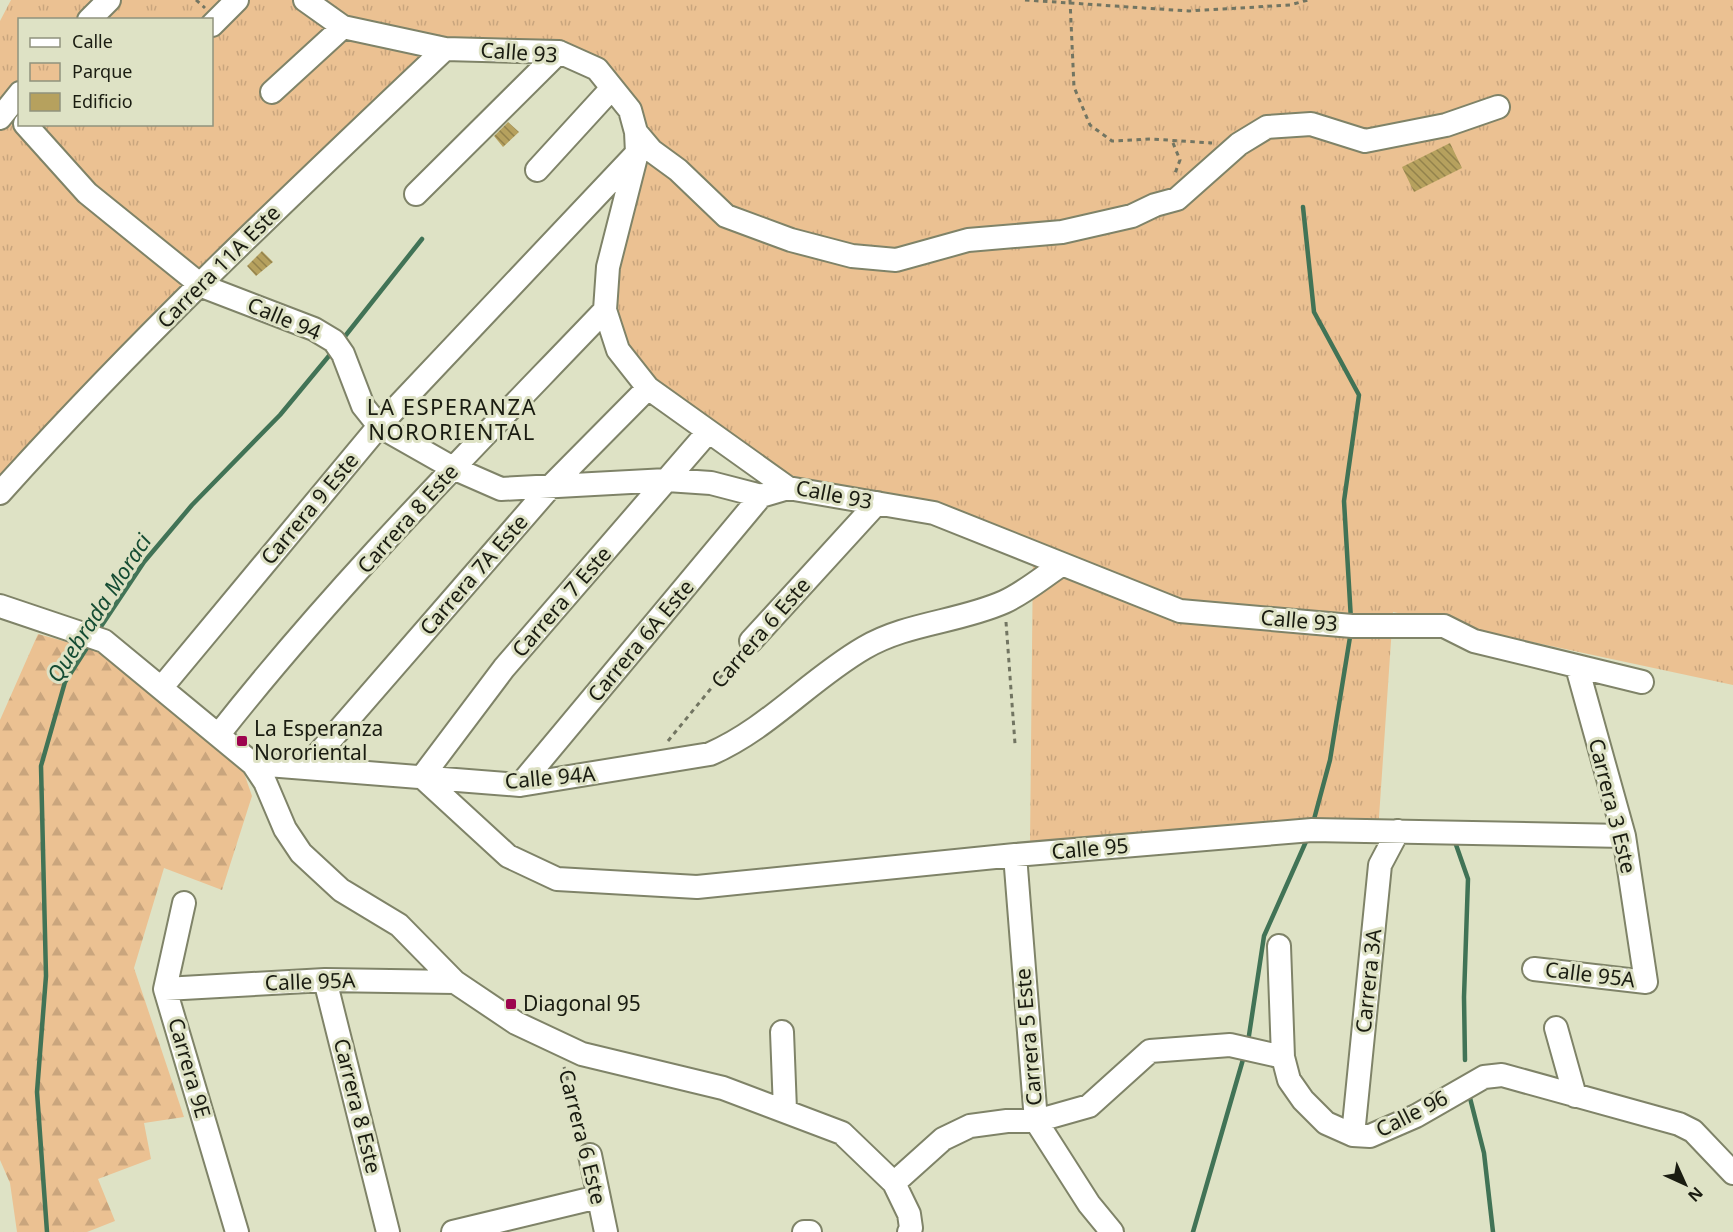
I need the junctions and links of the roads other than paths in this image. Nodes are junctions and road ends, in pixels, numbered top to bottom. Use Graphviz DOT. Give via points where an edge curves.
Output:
graph roads {
  1 [pos="109,0"];
  2 [pos="237,0"];
  3 [pos="305,0"];
  4 [pos="91,18"];
  5 [pos="213,24"];
  6 [pos="343,27"];
  7 [pos="445,49"];
  8 [pos="559,52"];
  9 [pos="612,88"];
  10 [pos="272,92"];
  11 [pos="1498,107"];
  12 [pos="27,126"];
  13 [pos="637,143"];
  14 [pos="537,170"];
  15 [pos="416,194"];
  16 [pos="202,286"];
  17 [pos="605,310"];
  18 [pos="648,388"];
  19 [pos="379,426"];
  20 [pos="708,432"];
  21 [pos="453,468"];
  22 [pos="667,480"];
  23 [pos="551,486"];
  24 [pos="788,488"];
  25 [pos="0,493"];
  26 [pos="761,496"];
  27 [pos="877,503"];
  28 [pos="1061,565"];
  29 [pos="0,606"];
  30 [pos="751,641"];
  31 [pos="1576,667"];
  32 [pos="1642,682"];
  33 [pos="162,687"];
  34 [pos="219,734"];
  35 [pos="253,764"];
  36 [pos="306,768"];
  37 [pos="422,777"];
  38 [pos="520,785"];
  39 [pos="1398,831"];
  40 [pos="1624,836"];
  41 [pos="1015,855"];
  42 [pos="184,903"];
  43 [pos="1279,946"];
  44 [pos="1534,969"];
  45 [pos="325,980"];
  46 [pos="455,982"];
  47 [pos="1646,982"];
  48 [pos="165,988"];
  49 [pos="1556,1028"];
  50 [pos="783,1032"];
  51 [pos="1283,1057"];
  52 [pos="1575,1096"];
  53 [pos="785,1110"];
  54 [pos="1036,1121"];
  55 [pos="1353,1135"];
  56 [pos="590,1155"];
  57 [pos="1733,1173"];
  58 [pos="894,1183"];
  59 [pos="598,1197"];
  60 [pos="910,1230"];
  61 [pos="237,1232"];
  62 [pos="388,1232"];
  63 [pos="453,1232"];
  64 [pos="606,1232"];
  65 [pos="804,1232"];
  66 [pos="810,1232"];
  67 [pos="1112,1232"];
  1 -- 4 [label="street"];
  2 -- 5 [label="street"];
  3 -- 6 [label="street, Calle 93"];
  6 -- 7 [label="street, Calle 93"];
  6 -- 10 [label="street"];
  7 -- 8 [label="street, Calle 93"];
  7 -- 16 [label="street, Carrera 11A Este" via="256,228"];
  8 -- 9 [label="street, Calle 93" via="597,69"];
  8 -- 15 [label="street"];
  9 -- 13 [label="street, Calle 93" via="630,110"];
  9 -- 14 [label="street"];
  11 -- 13 [label="street" via="1446,125 1365,141 1311,124 1267,127 1239,144 1177,199 1132,216 1062,232 968,240 896,260 852,256 791,240 726,216 678,170"];
  12 -- 16 [label="street, Calle 94" via="87,193"];
  13 -- 17 [label="street, Calle 93" via="608,267"];
  13 -- 19 [label="street, Carrera 9 Este"];
  16 -- 19 [label="street, Calle 94" via="314,329 338,348 363,406"];
  16 -- 25 [label="street, Carrera 11A Este" via="108,378"];
  17 -- 18 [label="street, Calle 93" via="618,350"];
  17 -- 21 [label="street, Carrera 8 Este"];
  18 -- 20 [label="street, Calle 93"];
  18 -- 23 [label="street, Carrera 7A Este"];
  19 -- 21 [label="street, Calle 94"];
  19 -- 33 [label="street, Carrera 9 Este"];
  20 -- 22 [label="street, Carrera 7 Este"];
  20 -- 24 [label="street, Calle 93"];
  21 -- 23 [label="street, Calle 94" via="501,489"];
  21 -- 34 [label="street, Carrera 8 Este" via="270,670"];
  22 -- 23 [label="street, Calle 94"];
  22 -- 26 [label="street, Calle 94" via="711,483"];
  22 -- 37 [label="street, Carrera 7 Este" via="504,668"];
  23 -- 36 [label="street, Carrera 7A Este"];
  24 -- 26 [label="street"];
  24 -- 27 [label="street, Calle 93"];
  26 -- 38 [label="street, Carrera 6A Este"];
  27 -- 28 [label="street, Calle 93" via="934,513"];
  27 -- 30 [label="street, Carrera 6 Este"];
  28 -- 31 [label="street, Calle 93" via="1180,611 1352,626 1444,626 1474,641"];
  28 -- 38 [label="street, Calle 94A" via="1004,602 863,648 738,742 710,754"];
  29 -- 33 [label="street" via="93,638"];
  31 -- 32 [label="street, Calle 93"];
  31 -- 40 [label="street, Carrera 3 Este"];
  33 -- 34 [label="street"];
  34 -- 35 [label="street"];
  35 -- 36 [label="street, Calle 94A"];
  35 -- 46 [label="street" via="301,854 341,890 399,925"];
  36 -- 37 [label="street, Calle 94A"];
  37 -- 38 [label="street, Calle 94A"];
  37 -- 41 [label="street, Calle 95" via="508,856 557,879 697,887"];
  39 -- 40 [label="street, Calle 95"];
  39 -- 41 [label="street, Calle 95" via="1312,830"];
  39 -- 55 [label="street, Carrera 3A" via="1380,865"];
  40 -- 47 [label="street, Carrera 3 Este"];
  41 -- 54 [label="street, Carrera 5 Este"];
  42 -- 48 [label="street, Carrera 9E"];
  43 -- 51 [label="street, Calle 96"];
  44 -- 47 [label="street, Calle 95A"];
  45 -- 46 [label="street, Calle 95A"];
  45 -- 48 [label="street, Calle 95A"];
  45 -- 62 [label="street, Carrera 8 Este"];
  46 -- 53 [label="street" via="516,1023 557,1043 608,1062 723,1088"];
  48 -- 61 [label="street, Carrera 9E"];
  49 -- 52 [label="street"];
  50 -- 53 [label="street"];
  51 -- 54 [label="street" via="1230,1045 1150,1051 1089,1106"];
  51 -- 55 [label="street, Calle 96" via="1289,1080 1303,1100 1326,1123"];
  52 -- 55 [label="street, Calle 96" via="1502,1075 1484,1077 1388,1130 1370,1136"];
  52 -- 57 [label="street, Calle 96" via="1679,1124 1693,1131"];
  53 -- 58 [label="street" via="842,1132"];
  54 -- 58 [label="street" via="970,1126 943,1139"];
  54 -- 67 [label="street, Carrera 5 Este" via="1089,1204"];
  56 -- 59 [label="street, Carrera 6 Este"];
  58 -- 60 [label="street" via="904,1201"];
  59 -- 63 [label="street"];
  59 -- 64 [label="street, Carrera 6 Este"];
  65 -- 66 [label="street"];
}
